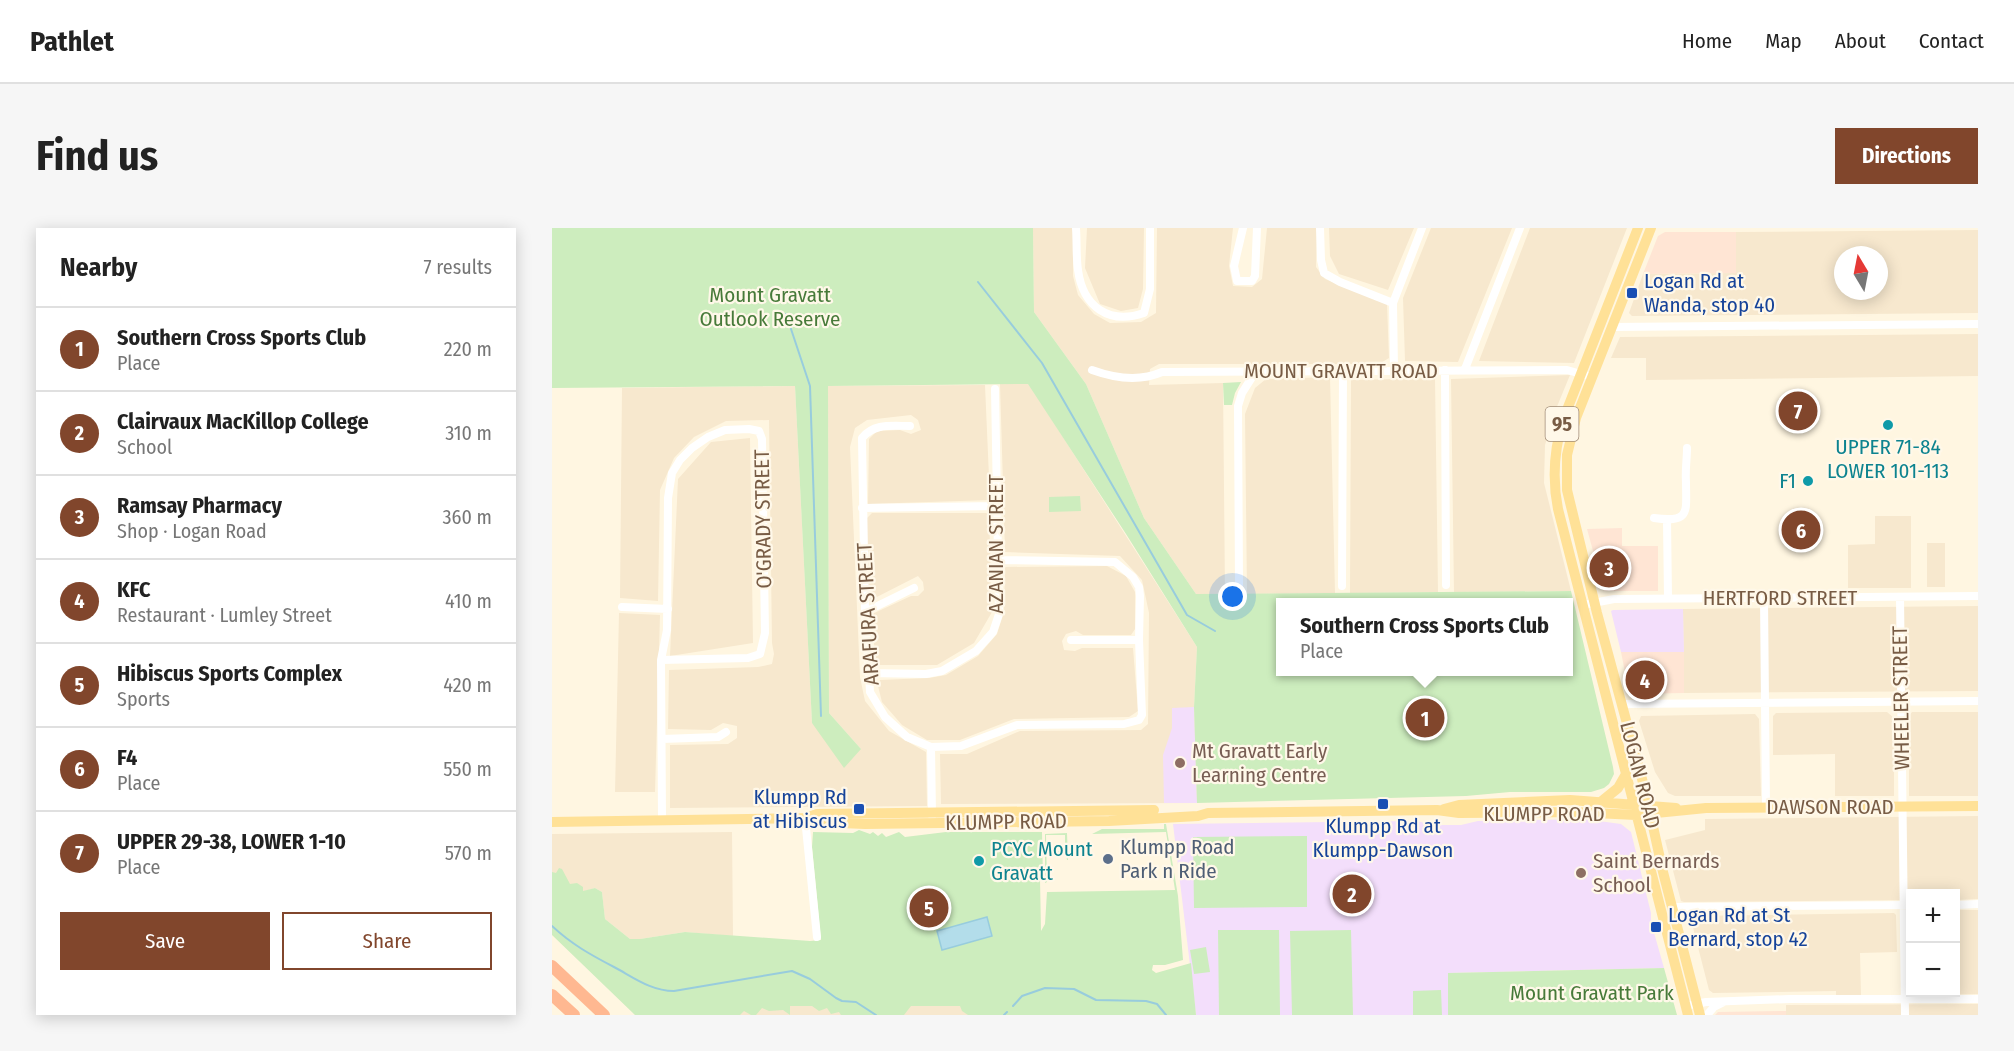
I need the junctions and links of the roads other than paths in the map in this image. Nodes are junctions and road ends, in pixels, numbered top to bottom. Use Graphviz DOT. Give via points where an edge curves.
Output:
graph roads {
  1 [pos="1076,228"];
  2 [pos="1150,228"];
  3 [pos="1243,228"];
  4 [pos="1257,228"];
  5 [pos="1320,228"];
  6 [pos="1422,228"];
  7 [pos="1520,228"];
  8 [pos="1638,228"];
  9 [pos="1651,228"];
  10 [pos="1393,303"];
  11 [pos="1978,324"];
  12 [pos="1612,327"];
  13 [pos="1465,369"];
  14 [pos="1092,370"];
  15 [pos="1394,370"];
  16 [pos="1445,370"];
  17 [pos="1256,371"];
  18 [pos="1343,371"];
  19 [pos="1581,373"];
  20 [pos="1592,377"];
  21 [pos="995,389"];
  22 [pos="910,426"];
  23 [pos="1687,448"];
  24 [pos="998,506"];
  25 [pos="862,508"];
  26 [pos="1654,518"];
  27 [pos="1667,520"];
  28 [pos="999,560"];
  29 [pos="1446,585"];
  30 [pos="1239,586"];
  31 [pos="1342,586"];
  32 [pos="914,588"];
  33 [pos="1978,596"];
  34 [pos="1899,597"];
  35 [pos="1668,598"];
  36 [pos="1764,598"];
  37 [pos="1589,604"];
  38 [pos="622,607"];
  39 [pos="669,609"];
  40 [pos="865,612"];
  41 [pos="1071,640"];
  42 [pos="1138,640"];
  43 [pos="661,660"];
  44 [pos="869,673"];
  45 [pos="1978,701"];
  46 [pos="1900,702"];
  47 [pos="1765,703"];
  48 [pos="1622,704"];
  49 [pos="726,732"];
  50 [pos="662,739"];
  51 [pos="932,747"];
  52 [pos="1626,774"];
  53 [pos="1602,801"];
  54 [pos="1978,806"];
  55 [pos="1902,807"];
  56 [pos="1766,808"];
  57 [pos="1635,809"];
  58 [pos="1649,809"];
  59 [pos="1437,810"];
  60 [pos="552,814"];
  61 [pos="805,818"];
  62 [pos="932,818"];
  63 [pos="662,819"];
  64 [pos="583,820"];
  65 [pos="552,822"];
  66 [pos="1906,889"];
  67 [pos="1978,904"];
  68 [pos="1906,905"];
  69 [pos="1960,905"];
  70 [pos="1672,907"];
  71 [pos="1906,936"];
  72 [pos="818,937"];
  73 [pos="552,966"];
  74 [pos="552,995"];
  75 [pos="1904,999"];
  76 [pos="1978,999"];
  77 [pos="1724,1002"];
  78 [pos="1690,1008"];
  79 [pos="574,1015"];
  80 [pos="604,1015"];
  81 [pos="1700,1015"];
  82 [pos="1707,1015"];
  83 [pos="1905,1015"];
  1 -- 2 [label="street" via="1078,270 1084,293 1098,310 1111,316 1132,317 1144,313 1150,290"];
  3 -- 4 [label="street" via="1234,266 1237,280 1252,281"];
  5 -- 10 [label="street" via="1324,273"];
  6 -- 10 [label="street"];
  7 -- 13 [label="street"];
  8 -- 19 [label="main road, LOGAN ROAD / 95"];
  9 -- 12 [label="main road, LOGAN ROAD / 95"];
  10 -- 15 [label="street"];
  11 -- 12 [label="street"];
  12 -- 20 [label="main road, LOGAN ROAD / 95"];
  13 -- 16 [label="street, MOUNT GRAVATT ROAD"];
  13 -- 19 [label="street, MOUNT GRAVATT ROAD"];
  14 -- 17 [label="street, MOUNT GRAVATT ROAD" via="1125,378 1162,372"];
  15 -- 16 [label="street, MOUNT GRAVATT ROAD"];
  15 -- 18 [label="street, MOUNT GRAVATT ROAD"];
  16 -- 29 [label="street"];
  17 -- 18 [label="street, MOUNT GRAVATT ROAD"];
  17 -- 30 [label="street" via="1238,406"];
  18 -- 31 [label="street"];
  19 -- 20 [label="street, MOUNT GRAVATT ROAD"];
  19 -- 37 [label="main road, LOGAN ROAD / 95" via="1559,432 1554,473 1558,509"];
  20 -- 37 [label="main road, LOGAN ROAD / 95" via="1571,436 1566,478"];
  21 -- 24 [label="street, AZANIAN STREET"];
  22 -- 25 [label="street, ARAFURA STREET" via="877,426 862,438"];
  23 -- 27 [label="street" via="1687,507 1681,517"];
  24 -- 25 [label="street"];
  24 -- 28 [label="street, AZANIAN STREET"];
  25 -- 40 [label="street, ARAFURA STREET"];
  26 -- 27 [label="street"];
  27 -- 35 [label="street"];
  28 -- 42 [label="street, ARAFURA STREET" via="1115,562 1139,587"];
  28 -- 44 [label="street, AZANIAN STREET" via="999,614 993,632 976,651 942,671"];
  32 -- 40 [label="street"];
  33 -- 34 [label="street, HERTFORD STREET"];
  34 -- 36 [label="street, HERTFORD STREET"];
  34 -- 46 [label="street, WHEELER STREET"];
  35 -- 36 [label="street, HERTFORD STREET"];
  35 -- 37 [label="street, HERTFORD STREET" via="1610,599"];
  36 -- 47 [label="street"];
  37 -- 48 [label="main road, LOGAN ROAD / 95"];
  37 -- 52 [label="main road, LOGAN ROAD / 95"];
  38 -- 39 [label="street"];
  39 -- 43 [label="street, O'GRADY STREET"];
  39 -- 43 [label="street, O'GRADY STREET" via="668,498 672,473 680,460 708,437 724,430 759,431 765,633 760,654 748,658"];
  40 -- 44 [label="street, ARAFURA STREET"];
  41 -- 42 [label="street"];
  42 -- 51 [label="street, ARAFURA STREET" via="1142,715 1139,720 1124,724 1017,725 961,746"];
  43 -- 50 [label="street, O'GRADY STREET"];
  44 -- 51 [label="street, ARAFURA STREET" via="870,692 885,717 907,737"];
  45 -- 46 [label="street"];
  46 -- 47 [label="street"];
  46 -- 55 [label="street, WHEELER STREET"];
  47 -- 48 [label="street"];
  47 -- 56 [label="street"];
  48 -- 58 [label="main road, LOGAN ROAD / 95"];
  49 -- 50 [label="street" via="718,737"];
  50 -- 63 [label="street, O'GRADY STREET"];
  51 -- 62 [label="street"];
  52 -- 53 [label="main road" via="1618,788"];
  52 -- 57 [label="main road, LOGAN ROAD / 95"];
  53 -- 57 [label="main road, KLUMPP ROAD"];
  53 -- 59 [label="main road, KLUMPP ROAD" via="1508,802"];
  54 -- 55 [label="main road, DAWSON ROAD"];
  55 -- 56 [label="main road, DAWSON ROAD"];
  55 -- 66 [label="street, WHEELER STREET"];
  56 -- 58 [label="main road, DAWSON ROAD"];
  57 -- 58 [label="main road, KLUMPP ROAD"];
  57 -- 59 [label="main road, KLUMPP ROAD" via="1459,813"];
  57 -- 78 [label="main road, LOGAN ROAD / 95"];
  58 -- 70 [label="main road, LOGAN ROAD / 95"];
  59 -- 62 [label="main road, KLUMPP ROAD" via="1208,813 1109,821"];
  60 -- 64 [label="main road, KLUMPP ROAD"];
  61 -- 62 [label="main road, KLUMPP ROAD" via="817,822"];
  61 -- 63 [label="main road, KLUMPP ROAD"];
  61 -- 72 [label="street"];
  63 -- 64 [label="main road, KLUMPP ROAD"];
  64 -- 65 [label="main road, KLUMPP ROAD"];
  67 -- 69 [label="street"];
  68 -- 70 [label="street"];
  70 -- 78 [label="main road, LOGAN ROAD / 95"];
  71 -- 75 [label="street, WHEELER STREET"];
  73 -- 80 [label="highway"];
  74 -- 79 [label="highway"];
  75 -- 76 [label="street"];
  75 -- 77 [label="street"];
  75 -- 83 [label="street, WHEELER STREET"];
  77 -- 78 [label="street"];
  77 -- 82 [label="street"];
  78 -- 81 [label="main road, LOGAN ROAD / 95"];
}
